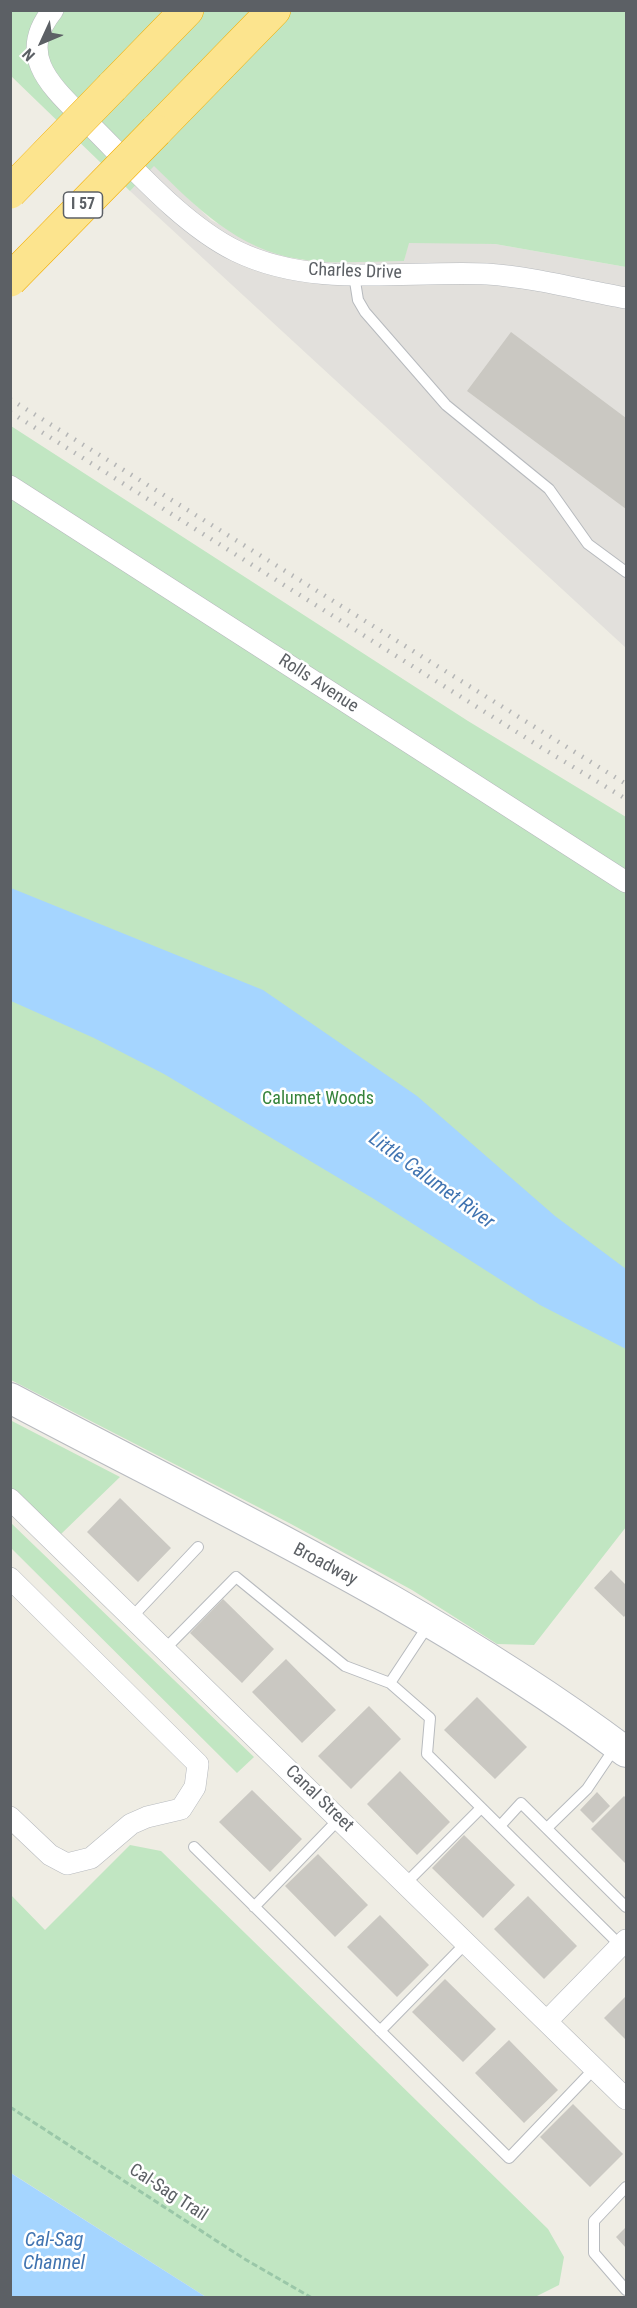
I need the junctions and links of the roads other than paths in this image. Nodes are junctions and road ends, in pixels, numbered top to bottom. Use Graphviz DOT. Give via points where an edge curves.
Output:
graph roads {
  1 [pos="53,10"];
  2 [pos="187,10"];
  3 [pos="274,10"];
  4 [pos="10,192"];
  5 [pos="354,274"];
  6 [pos="10,280"];
  7 [pos="627,298"];
  8 [pos="10,486"];
  9 [pos="627,572"];
  10 [pos="627,882"];
  11 [pos="10,1398"];
  12 [pos="10,1499"];
  13 [pos="198,1547"];
  14 [pos="10,1578"];
  15 [pos="132,1617"];
  16 [pos="431,1621"];
  17 [pos="165,1649"];
  18 [pos="390,1683"];
  19 [pos="622,1748"];
  20 [pos="481,1808"];
  21 [pos="10,1817"];
  22 [pos="339,1819"];
  23 [pos="500,1826"];
  24 [pos="547,1828"];
  25 [pos="194,1847"];
  26 [pos="406,1883"];
  27 [pos="254,1907"];
  28 [pos="627,1907"];
  29 [pos="467,1942"];
  30 [pos="624,1943"];
  31 [pos="547,2021"];
  32 [pos="380,2031"];
  33 [pos="595,2068"];
  34 [pos="627,2100"];
  35 [pos="627,2187"];
  36 [pos="627,2290"];
  1 -- 5 [label="street, Charles Drive" via="36,38 37,52 48,78 60,95 184,216 212,237 262,262 295,270"];
  2 -- 4 [label="highway, bridge"];
  3 -- 6 [label="highway, I 57, bridge"];
  5 -- 7 [label="street, Charles Drive" via="491,274"];
  5 -- 9 [label="lane" via="358,300 365,312 446,405 549,489 588,544"];
  8 -- 10 [label="street, Rolls Avenue"];
  11 -- 16 [label="street, Broadway"];
  12 -- 15 [label="street, Canal Street"];
  13 -- 15 [label="lane"];
  14 -- 21 [label="street" via="198,1764 195,1787 181,1809 131,1824 91,1858 67,1864 50,1855"];
  15 -- 17 [label="street, Canal Street"];
  16 -- 18 [label="lane"];
  16 -- 19 [label="street, Broadway"];
  17 -- 18 [label="lane" via="236,1576 345,1666"];
  17 -- 22 [label="street, Canal Street"];
  18 -- 20 [label="lane" via="430,1719 427,1754"];
  19 -- 24 [label="lane"];
  20 -- 23 [label="lane"];
  20 -- 26 [label="lane"];
  22 -- 26 [label="street, Canal Street"];
  22 -- 27 [label="lane"];
  23 -- 24 [label="lane" via="522,1803"];
  23 -- 30 [label="lane"];
  24 -- 28 [label="lane"];
  25 -- 27 [label="lane"];
  26 -- 29 [label="street, Canal Street"];
  27 -- 32 [label="lane"];
  29 -- 31 [label="street, Canal Street"];
  29 -- 32 [label="lane"];
  30 -- 31 [label="street"];
  31 -- 33 [label="street, Canal Street"];
  32 -- 33 [label="lane" via="509,2158"];
  33 -- 34 [label="street, Canal Street"];
  35 -- 36 [label="lane" via="594,2221 594,2253"];
}
